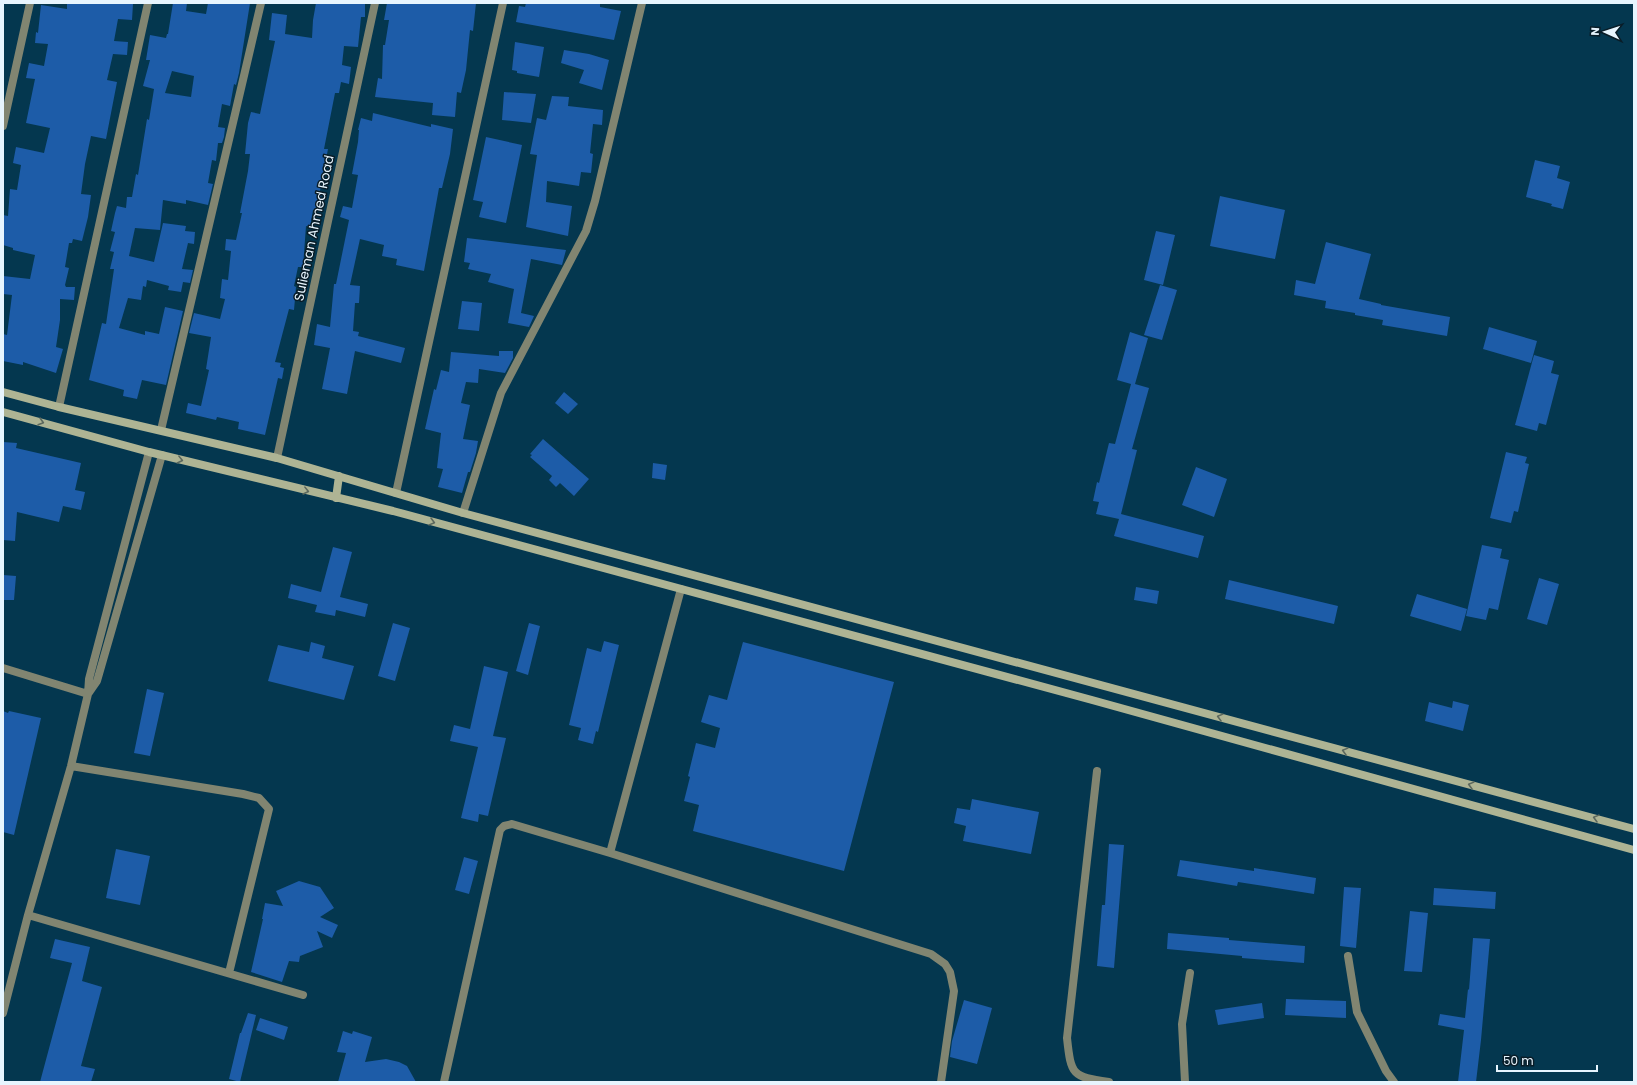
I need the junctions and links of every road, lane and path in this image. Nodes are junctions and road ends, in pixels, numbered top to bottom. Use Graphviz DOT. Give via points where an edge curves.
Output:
graph roads {
  1 [pos="30,3"];
  2 [pos="148,3"];
  3 [pos="261,3"];
  4 [pos="375,3"];
  5 [pos="503,3"];
  6 [pos="642,3"];
  7 [pos="3,126"];
  8 [pos="3,392"];
  9 [pos="59,407"];
  10 [pos="3,412"];
  11 [pos="161,430"];
  12 [pos="149,452"];
  13 [pos="162,455"];
  14 [pos="277,458"];
  15 [pos="339,476"];
  16 [pos="396,493"];
  17 [pos="336,498"];
  18 [pos="463,513"];
  19 [pos="681,589"];
  20 [pos="3,668"];
  21 [pos="88,694"];
  22 [pos="71,766"];
  23 [pos="1097,771"];
  24 [pos="1634,829"];
  25 [pos="1634,850"];
  26 [pos="610,853"];
  27 [pos="28,915"];
  28 [pos="1348,956"];
  29 [pos="1190,973"];
  30 [pos="229,974"];
  31 [pos="303,995"];
  32 [pos="3,1013"];
  33 [pos="444,1082"];
  34 [pos="941,1082"];
  35 [pos="1109,1082"];
  36 [pos="1185,1082"];
  37 [pos="1394,1082"];
  1 -- 7 [label="street"];
  2 -- 9 [label="street"];
  3 -- 11 [label="street"];
  4 -- 14 [label="street, Sulieman Ahmed Road"];
  5 -- 16 [label="street"];
  6 -- 18 [label="street" via="586,231 502,394"];
  8 -- 9 [label="street"];
  9 -- 11 [label="street"];
  10 -- 12 [label="street, one-way"];
  11 -- 14 [label="street"];
  12 -- 13 [label="street"];
  12 -- 21 [label="street" via="88,679"];
  13 -- 17 [label="street, one-way"];
  13 -- 21 [label="street" via="97,681"];
  14 -- 15 [label="street"];
  15 -- 16 [label="street"];
  15 -- 17 [label="street"];
  16 -- 18 [label="street"];
  17 -- 19 [label="street, one-way"];
  24 -- 18 [label="street, one-way"];
  19 -- 25 [label="street"];
  19 -- 26 [label="street"];
  20 -- 21 [label="street"];
  21 -- 22 [label="street"];
  22 -- 27 [label="street"];
  22 -- 30 [label="street" via="244,794 259,798 269,809"];
  23 -- 35 [label="street" via="1067,1038 1070,1061 1075,1072 1085,1078"];
  26 -- 33 [label="street" via="512,824 500,830"];
  26 -- 34 [label="street" via="931,954 945,964 950,972 954,992"];
  27 -- 30 [label="street"];
  27 -- 32 [label="street"];
  28 -- 37 [label="street" via="1357,1012"];
  29 -- 36 [label="street" via="1182,1024"];
  30 -- 31 [label="street"];
}
